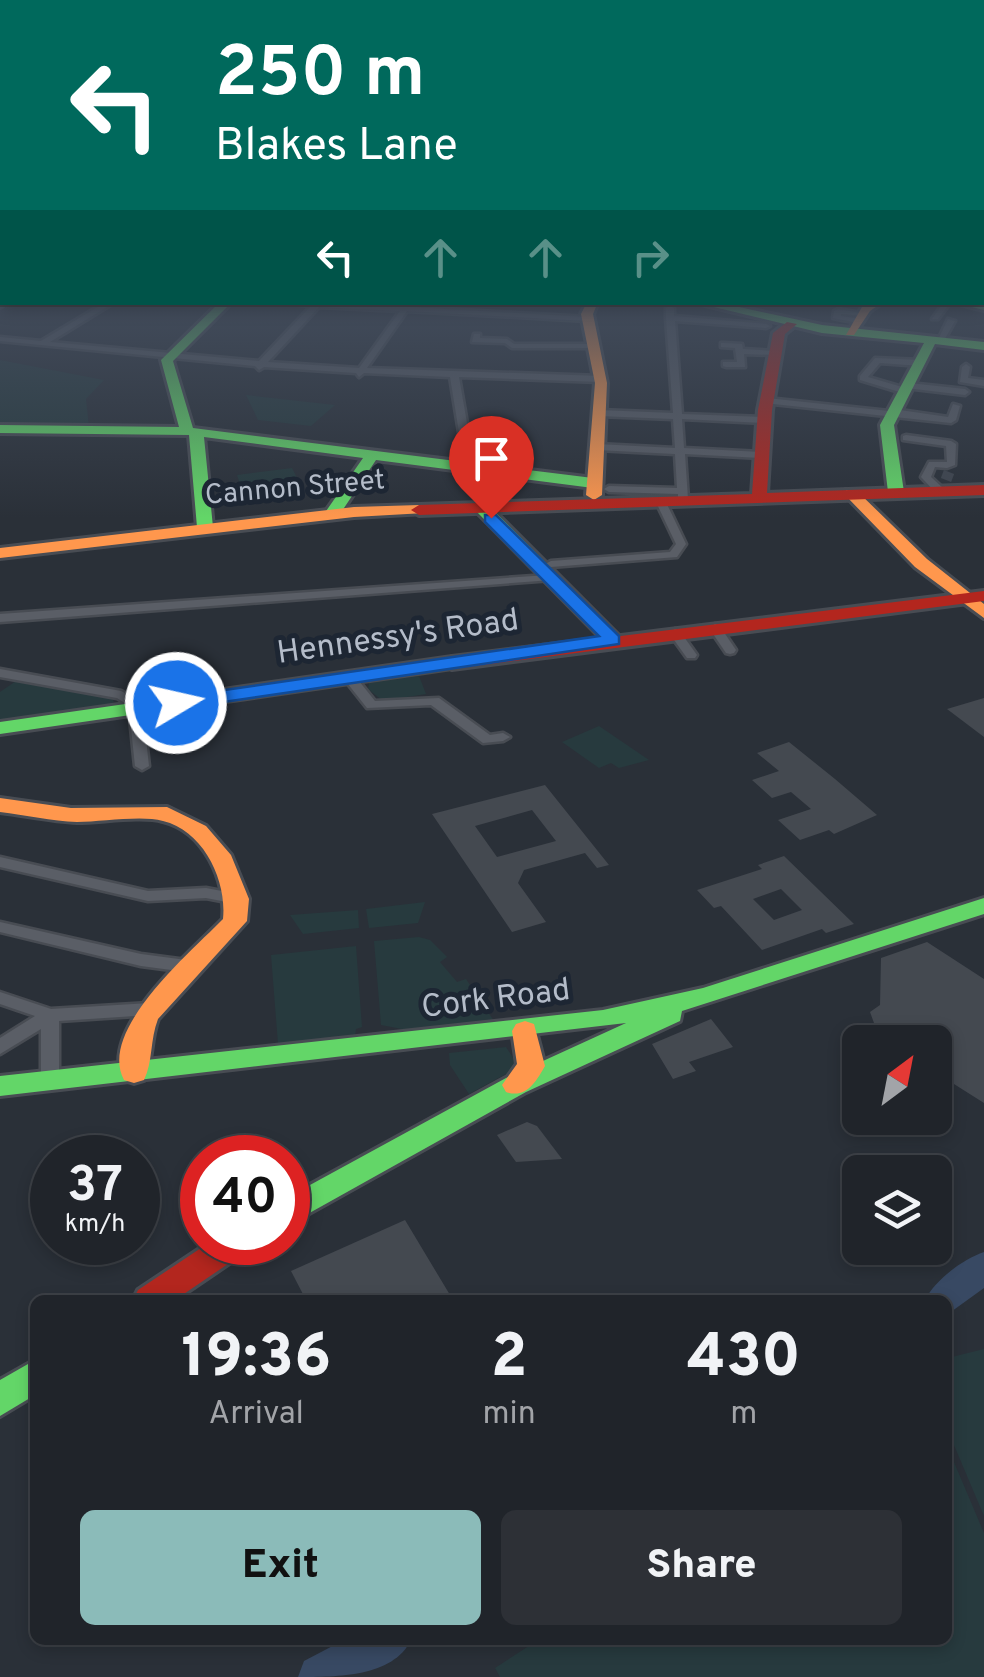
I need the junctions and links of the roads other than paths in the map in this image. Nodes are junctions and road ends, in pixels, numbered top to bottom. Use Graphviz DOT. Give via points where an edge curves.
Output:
graph roads {
  1 [pos="167,361"];
  2 [pos="184,361"];
  3 [pos="264,361"];
  4 [pos="367,361"];
  5 [pos="597,361"];
  6 [pos="674,361"];
  7 [pos="742,361"];
  8 [pos="774,361"];
  9 [pos="877,361"];
  10 [pos="924,361"];
  11 [pos="726,364"];
  12 [pos="259,367"];
  13 [pos="966,367"];
  14 [pos="328,372"];
  15 [pos="358,374"];
  16 [pos="386,375"];
  17 [pos="454,376"];
  18 [pos="601,379"];
  19 [pos="984,382"];
  20 [pos="907,388"];
  21 [pos="966,392"];
  22 [pos="956,406"];
  23 [pos="765,410"];
  24 [pos="600,413"];
  25 [pos="893,413"];
  26 [pos="678,417"];
  27 [pos="0,429"];
  28 [pos="192,431"];
  29 [pos="906,438"];
  30 [pos="597,447"];
  31 [pos="679,451"];
  32 [pos="762,455"];
  33 [pos="371,456"];
  34 [pos="465,472"];
  35 [pos="946,480"];
  36 [pos="984,490"];
  37 [pos="600,492"];
  38 [pos="896,492"];
  39 [pos="851,493"];
  40 [pos="760,496"];
  41 [pos="675,497"];
  42 [pos="482,508"];
  43 [pos="332,514"];
  44 [pos="205,527"];
  45 [pos="0,553"];
  46 [pos="550,571"];
  47 [pos="973,597"];
  48 [pos="984,613"];
  49 [pos="0,618"];
  50 [pos="715,628"];
  51 [pos="675,633"];
  52 [pos="613,640"];
  53 [pos="730,650"];
  54 [pos="691,656"];
  55 [pos="0,673"];
  56 [pos="350,679"];
  57 [pos="139,708"];
  58 [pos="0,728"];
  59 [pos="503,736"];
  60 [pos="142,766"];
  61 [pos="0,805"];
  62 [pos="0,862"];
  63 [pos="238,899"];
  64 [pos="984,906"];
  65 [pos="0,927"];
  66 [pos="194,967"];
  67 [pos="705,997"];
  68 [pos="0,998"];
  69 [pos="150,1008"];
  70 [pos="50,1014"];
  71 [pos="560,1027"];
  72 [pos="525,1031"];
  73 [pos="0,1047"];
  74 [pos="576,1060"];
  75 [pos="134,1072"];
  76 [pos="50,1081"];
  77 [pos="0,1086"];
  78 [pos="516,1086"];
  79 [pos="310,1200"];
  80 [pos="202,1265"];
  81 [pos="156,1295"];
  82 [pos="30,1379"];
  83 [pos="0,1400"];
  1 -- 28 [label="street"];
  2 -- 12 [label="street"];
  3 -- 12 [label="street"];
  4 -- 15 [label="street"];
  5 -- 18 [label="street"];
  6 -- 26 [label="street"];
  7 -- 11 [label="street"];
  8 -- 23 [label="street"];
  9 -- 20 [label="street" via="863,378"];
  10 -- 20 [label="street"];
  12 -- 14 [label="street"];
  13 -- 19 [label="street" via="963,380"];
  14 -- 15 [label="street"];
  14 -- 16 [label="street" via="347,382"];
  15 -- 16 [label="street"];
  16 -- 17 [label="street"];
  17 -- 18 [label="street"];
  17 -- 34 [label="street"];
  18 -- 24 [label="street"];
  20 -- 21 [label="street"];
  20 -- 25 [label="street"];
  22 -- 25 [label="street" via="950,420"];
  23 -- 25 [label="street"];
  23 -- 26 [label="street"];
  23 -- 32 [label="street"];
  24 -- 26 [label="street"];
  24 -- 30 [label="street"];
  25 -- 38 [label="street" via="887,428"];
  26 -- 31 [label="street"];
  27 -- 28 [label="street"];
  28 -- 33 [label="street"];
  28 -- 44 [label="street"];
  29 -- 35 [label="street" via="951,444"];
  30 -- 31 [label="street"];
  30 -- 37 [label="street"];
  31 -- 32 [label="street"];
  31 -- 41 [label="street"];
  32 -- 40 [label="street"];
  33 -- 34 [label="street"];
  33 -- 43 [label="street"];
  34 -- 37 [label="street"];
  35 -- 36 [label="street"];
  35 -- 38 [label="street"];
  37 -- 41 [label="street"];
  37 -- 42 [label="street, Cannon Street"];
  38 -- 39 [label="street"];
  39 -- 40 [label="street"];
  39 -- 47 [label="street"];
  40 -- 41 [label="street"];
  41 -- 46 [label="street" via="681,544 672,555"];
  42 -- 43 [label="street, Cannon Street"];
  42 -- 46 [label="street"];
  43 -- 44 [label="street, Cannon Street"];
  44 -- 45 [label="street, Cannon Street"];
  46 -- 49 [label="street"];
  46 -- 52 [label="street"];
  47 -- 48 [label="street"];
  47 -- 50 [label="street, Hennessy's Road"];
  50 -- 51 [label="street, Hennessy's Road"];
  50 -- 53 [label="street"];
  51 -- 52 [label="street, Hennessy's Road"];
  51 -- 54 [label="street"];
  52 -- 56 [label="street, Hennessy's Road"];
  55 -- 57 [label="street" via="121,695"];
  56 -- 57 [label="street, Hennessy's Road"];
  56 -- 59 [label="street" via="376,706 440,703 488,740"];
  57 -- 58 [label="street, Hennessy's Road"];
  57 -- 60 [label="street"];
  61 -- 63 [label="street" via="58,814 175,817 217,850"];
  62 -- 63 [label="street" via="148,896"];
  63 -- 66 [label="street" via="232,927"];
  64 -- 67 [label="street, Cork Road"];
  65 -- 66 [label="street"];
  66 -- 69 [label="street"];
  67 -- 71 [label="street, Cork Road"];
  67 -- 74 [label="street"];
  68 -- 70 [label="street"];
  69 -- 70 [label="street"];
  69 -- 75 [label="street" via="138,1033"];
  70 -- 73 [label="street"];
  70 -- 76 [label="street"];
  71 -- 72 [label="street, Cork Road"];
  71 -- 74 [label="street" via="576,1046"];
  72 -- 75 [label="street, Cork Road"];
  72 -- 78 [label="street" via="531,1066"];
  74 -- 78 [label="street"];
  75 -- 76 [label="street, Cork Road"];
  76 -- 77 [label="street, Cork Road"];
  78 -- 79 [label="street"];
  80 -- 81 [label="street"];
  82 -- 83 [label="street"];
}
